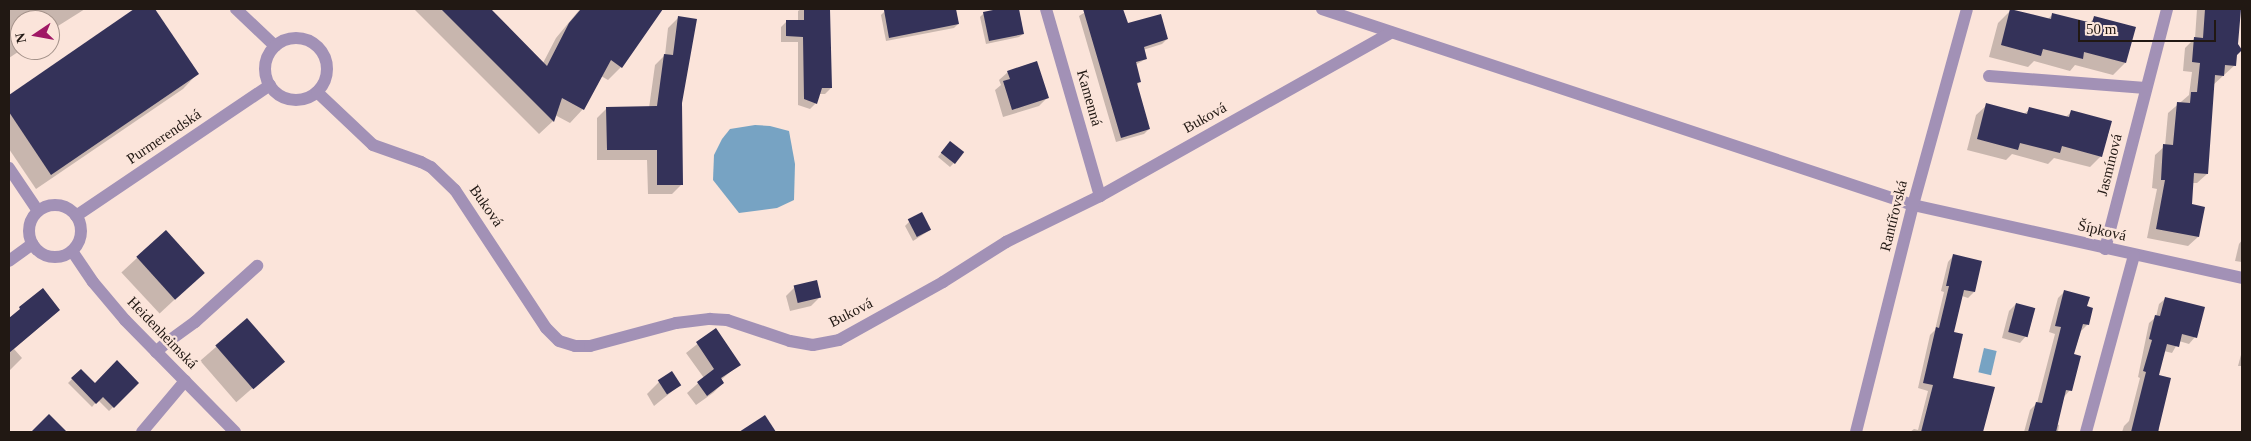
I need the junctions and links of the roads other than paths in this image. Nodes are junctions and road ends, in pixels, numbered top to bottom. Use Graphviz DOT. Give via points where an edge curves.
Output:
graph roads {
  1 [pos="236,9"];
  2 [pos="1046,9"];
  3 [pos="1322,9"];
  4 [pos="1967,9"];
  5 [pos="2167,9"];
  6 [pos="1391,33"];
  7 [pos="275,46"];
  8 [pos="1989,76"];
  9 [pos="270,85"];
  10 [pos="2146,88"];
  11 [pos="317,92"];
  12 [pos="9,168"];
  13 [pos="1100,196"];
  14 [pos="1913,205"];
  15 [pos="38,211"];
  16 [pos="76,216"];
  17 [pos="32,244"];
  18 [pos="2105,249"];
  19 [pos="72,252"];
  20 [pos="2134,255"];
  21 [pos="9,261"];
  22 [pos="257,266"];
  23 [pos="2242,278"];
  24 [pos="156,352"];
  25 [pos="185,381"];
  26 [pos="142,432"];
  27 [pos="234,432"];
  28 [pos="1856,432"];
  29 [pos="2086,432"];
  1 -- 7 [label="street"];
  2 -- 13 [label="street, Kamenná"];
  3 -- 6 [label="street, Šípková"];
  4 -- 14 [label="street, Rantířovská"];
  5 -- 10 [label="street, Jasmínová"];
  6 -- 13 [label="street, Buková"];
  6 -- 14 [label="street, Šípková"];
  7 -- 9 [label="street" via="269,53 265,69"];
  7 -- 11 [label="street" via="291,38 316,46 326,63 323,84"];
  8 -- 10 [label="street"];
  9 -- 11 [label="street" via="276,92 292,99 309,97"];
  9 -- 16 [label="street, Purmerendská"];
  10 -- 18 [label="street, Jasmínová"];
  11 -- 13 [label="street, Buková" via="373,145 421,162 446,181 470,210 546,328 559,341 575,346 590,346 676,323 710,319 727,320 790,341 813,345 839,340 943,282 1006,242"];
  12 -- 15 [label="street"];
  14 -- 18 [label="street, Šípková"];
  14 -- 28 [label="street, Rantířovská"];
  15 -- 16 [label="street" via="46,206 61,205"];
  15 -- 17 [label="street" via="29,226"];
  16 -- 19 [label="street" via="81,232 78,245"];
  17 -- 19 [label="street" via="50,257"];
  17 -- 21 [label="street"];
  18 -- 20 [label="street, Šípková"];
  19 -- 24 [label="street, Heidenheimská" via="93,282"];
  20 -- 23 [label="street"];
  20 -- 29 [label="street, Šípková"];
  22 -- 24 [label="street" via="196,322"];
  24 -- 25 [label="street, Heidenheimská"];
  25 -- 26 [label="street"];
  25 -- 27 [label="street, Heidenheimská"];
}
